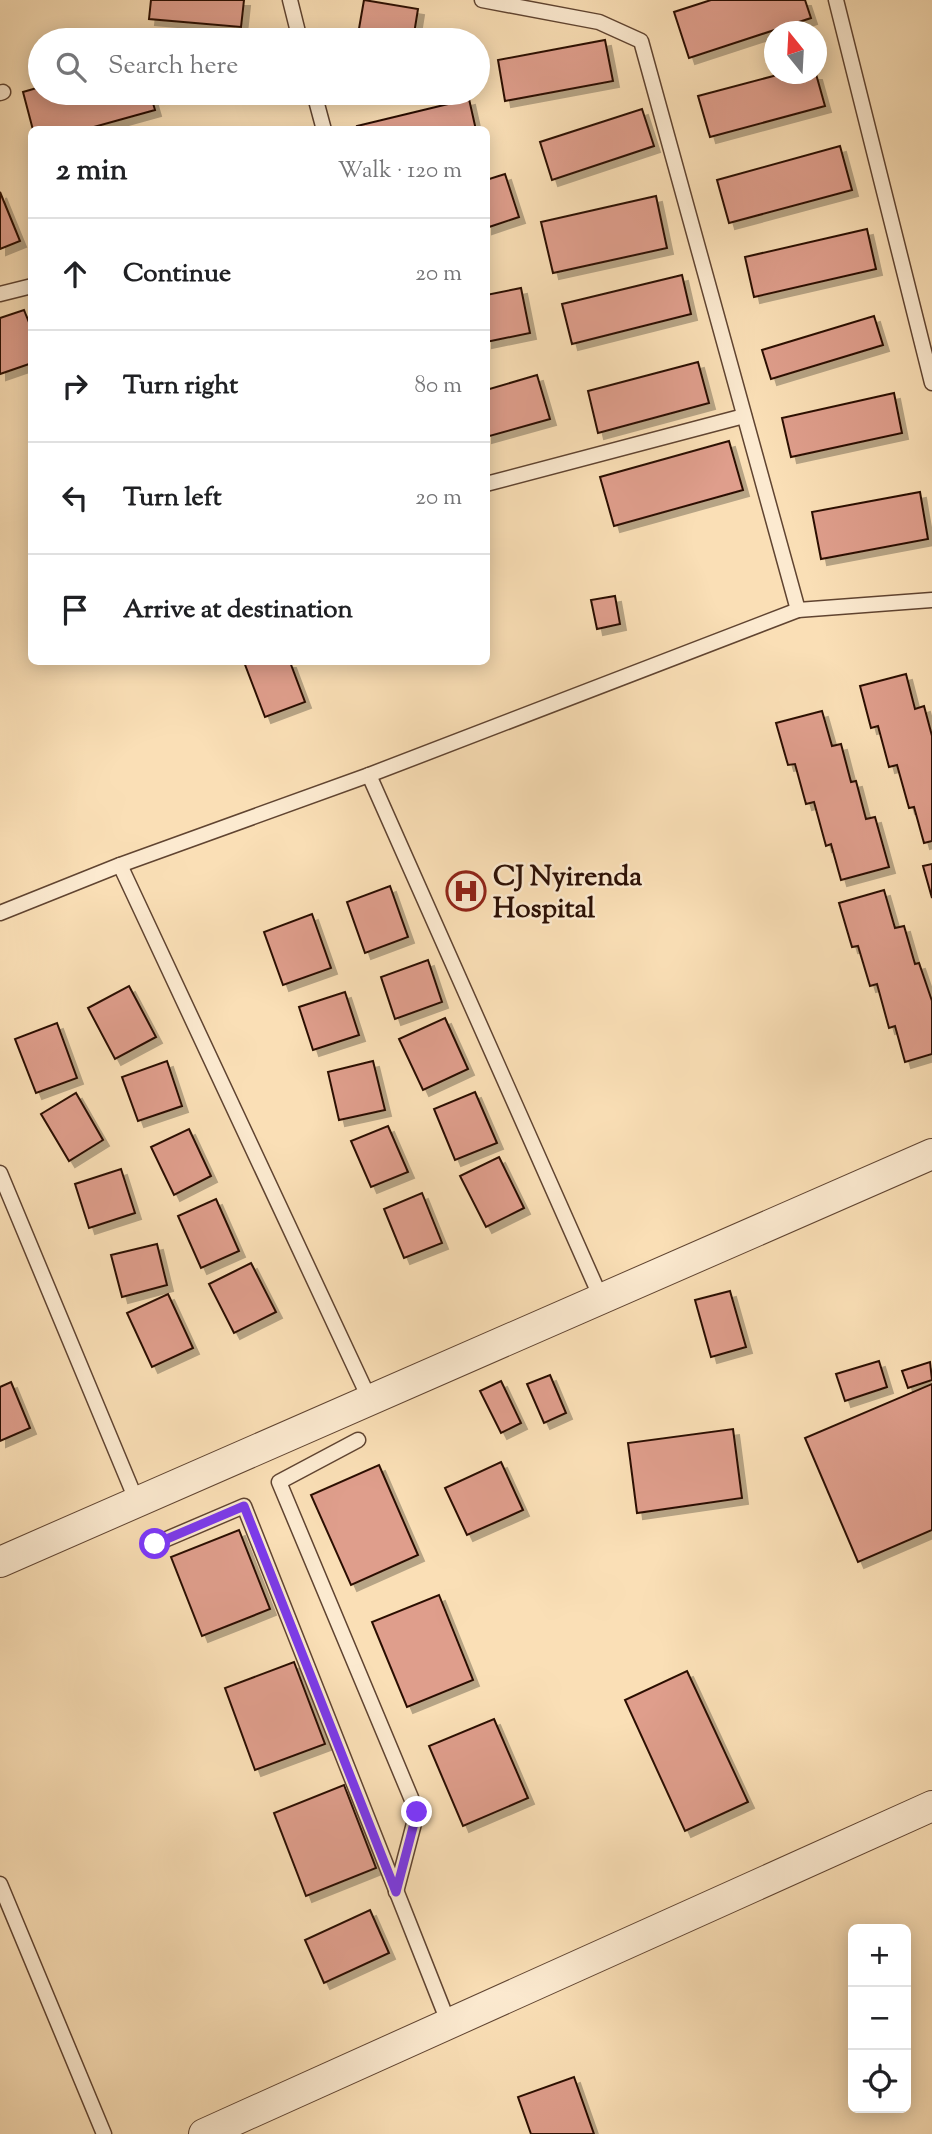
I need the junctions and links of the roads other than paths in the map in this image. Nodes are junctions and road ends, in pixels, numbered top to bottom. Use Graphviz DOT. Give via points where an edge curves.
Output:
graph roads {
  1 [pos="290,0"];
  2 [pos="482,0"];
  3 [pos="836,0"];
  4 [pos="297,28"];
  5 [pos="317,105"];
  6 [pos="323,126"];
  7 [pos="28,287"];
  8 [pos="0,294"];
  9 [pos="932,383"];
  10 [pos="744,416"];
  11 [pos="490,483"];
  12 [pos="932,600"];
  13 [pos="798,610"];
  14 [pos="369,775"];
  15 [pos="120,865"];
  16 [pos="0,913"];
  17 [pos="932,1154"];
  18 [pos="0,1173"];
  19 [pos="601,1298"];
  20 [pos="369,1398"];
  21 [pos="358,1440"];
  22 [pos="136,1502"];
  23 [pos="155,1544"];
  24 [pos="0,1562"];
  25 [pos="932,1806"];
  26 [pos="0,1884"];
  27 [pos="396,1892"];
  28 [pos="449,2024"];
  29 [pos="104,2134"];
  30 [pos="204,2134"];
  1 -- 4 [label="lane"];
  2 -- 10 [label="lane" via="599,22 641,41"];
  3 -- 9 [label="lane"];
  5 -- 6 [label="lane"];
  7 -- 8 [label="lane"];
  10 -- 11 [label="lane"];
  10 -- 13 [label="lane"];
  12 -- 13 [label="lane"];
  13 -- 14 [label="lane"];
  14 -- 15 [label="lane"];
  14 -- 19 [label="lane"];
  15 -- 16 [label="lane"];
  15 -- 20 [label="lane"];
  17 -- 19 [label="street"];
  18 -- 22 [label="lane"];
  19 -- 20 [label="street"];
  20 -- 22 [label="street"];
  21 -- 27 [label="lane" via="279,1482 417,1812"];
  22 -- 24 [label="street"];
  23 -- 27 [label="lane" via="244,1506"];
  25 -- 28 [label="street"];
  26 -- 29 [label="lane"];
  27 -- 28 [label="lane"];
  28 -- 30 [label="street"];
}
